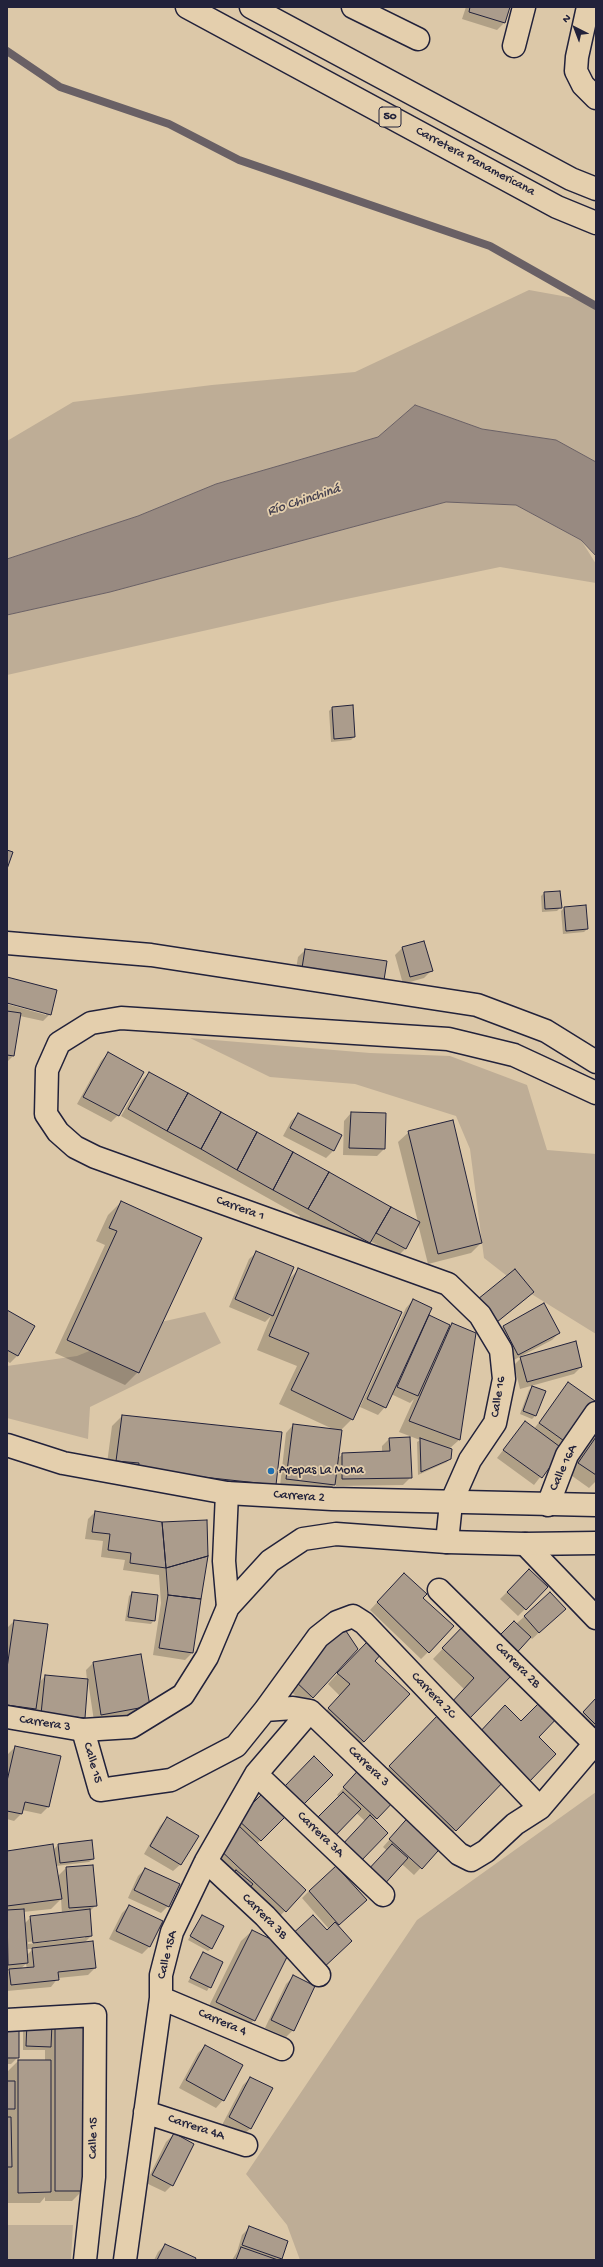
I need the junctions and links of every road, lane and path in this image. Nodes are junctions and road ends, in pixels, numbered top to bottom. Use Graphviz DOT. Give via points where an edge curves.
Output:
graph roads {
  1 [pos="187,7"];
  2 [pos="251,7"];
  3 [pos="353,7"];
  4 [pos="524,7"];
  5 [pos="588,7"];
  6 [pos="418,39"];
  7 [pos="514,46"];
  8 [pos="596,98"];
  9 [pos="596,189"];
  10 [pos="596,223"];
  11 [pos="7,943"];
  12 [pos="596,1062"];
  13 [pos="596,1093"];
  14 [pos="448,1284"];
  15 [pos="596,1413"];
  16 [pos="7,1445"];
  17 [pos="227,1492"];
  18 [pos="451,1503"];
  19 [pos="548,1505"];
  20 [pos="596,1506"];
  21 [pos="447,1542"];
  22 [pos="596,1543"];
  23 [pos="525,1544"];
  24 [pos="439,1590"];
  25 [pos="228,1606"];
  26 [pos="596,1618"];
  27 [pos="318,1637"];
  28 [pos="265,1710"];
  29 [pos="310,1711"];
  30 [pos="7,1717"];
  31 [pos="83,1730"];
  32 [pos="595,1742"];
  33 [pos="256,1774"];
  34 [pos="540,1808"];
  35 [pos="206,1861"];
  36 [pos="383,1895"];
  37 [pos="319,1975"];
  38 [pos="161,1998"];
  39 [pos="7,2020"];
  40 [pos="282,2049"];
  41 [pos="145,2112"];
  42 [pos="246,2145"];
  43 [pos="85,2260"];
  44 [pos="125,2260"];
  1 -- 10 [label="main road, Carretera Panamericana / 50" via="557,207"];
  2 -- 9 [label="main road, 50" via="571,179"];
  3 -- 6 [label="main road"];
  4 -- 7 [label="main road"];
  5 -- 8 [label="main road" via="576,71 583,86"];
  11 -- 12 [label="main road" via="151,955 477,1005 546,1031"];
  13 -- 14 [label="main road, Carrera 1" via="514,1055 448,1039 121,1018 91,1023 59,1043 47,1070 46,1114 58,1132 75,1147 95,1157"];
  14 -- 18 [label="main road, Calle 16" via="480,1315 501,1350 504,1379 495,1423 470,1460"];
  15 -- 19 [label="main road, Calle 16A" via="567,1455"];
  16 -- 17 [label="main road, Carrera 2" via="63,1463"];
  17 -- 18 [label="main road, Carrera 2"];
  17 -- 25 [label="main road, Calle 15" via="224,1561"];
  18 -- 19 [label="main road, Carrera 2"];
  18 -- 21 [label="main road, Calle 16"];
  19 -- 20 [label="main road, Carrera 2"];
  21 -- 23 [label="main road"];
  21 -- 25 [label="main road" via="336,1534 303,1540 270,1561"];
  22 -- 23 [label="main road"];
  23 -- 26 [label="main road"];
  24 -- 32 [label="main road, Carrera 2B"];
  25 -- 31 [label="main road, Calle 15" via="207,1657 183,1695 131,1727"];
  27 -- 28 [label="main road, Calle 15"];
  27 -- 34 [label="main road, Carrera 2C" via="337,1622 353,1616 364,1624"];
  28 -- 29 [label="main road" via="293,1708"];
  28 -- 31 [label="main road, Calle 15" via="236,1746 202,1766 171,1780 100,1790"];
  29 -- 33 [label="main road, Calle 15A"];
  29 -- 34 [label="main road, Carrera 3" via="459,1854 471,1860 486,1851 515,1824"];
  30 -- 31 [label="main road, Carrera 3"];
  32 -- 34 [label="main road"];
  33 -- 35 [label="main road, Calle 15A"];
  33 -- 36 [label="main road, Carrera 3A"];
  35 -- 37 [label="main road, Carrera 3B" via="265,1916"];
  35 -- 38 [label="main road, Calle 15A" via="172,1932 160,1974"];
  38 -- 40 [label="main road, Carrera 4"];
  38 -- 41 [label="main road, Calle 15A"];
  39 -- 43 [label="main road, Calle 15" via="95,2016 94,2177"];
  41 -- 42 [label="main road, Carrera 4A"];
  41 -- 44 [label="main road, Calle 15A"];
}
